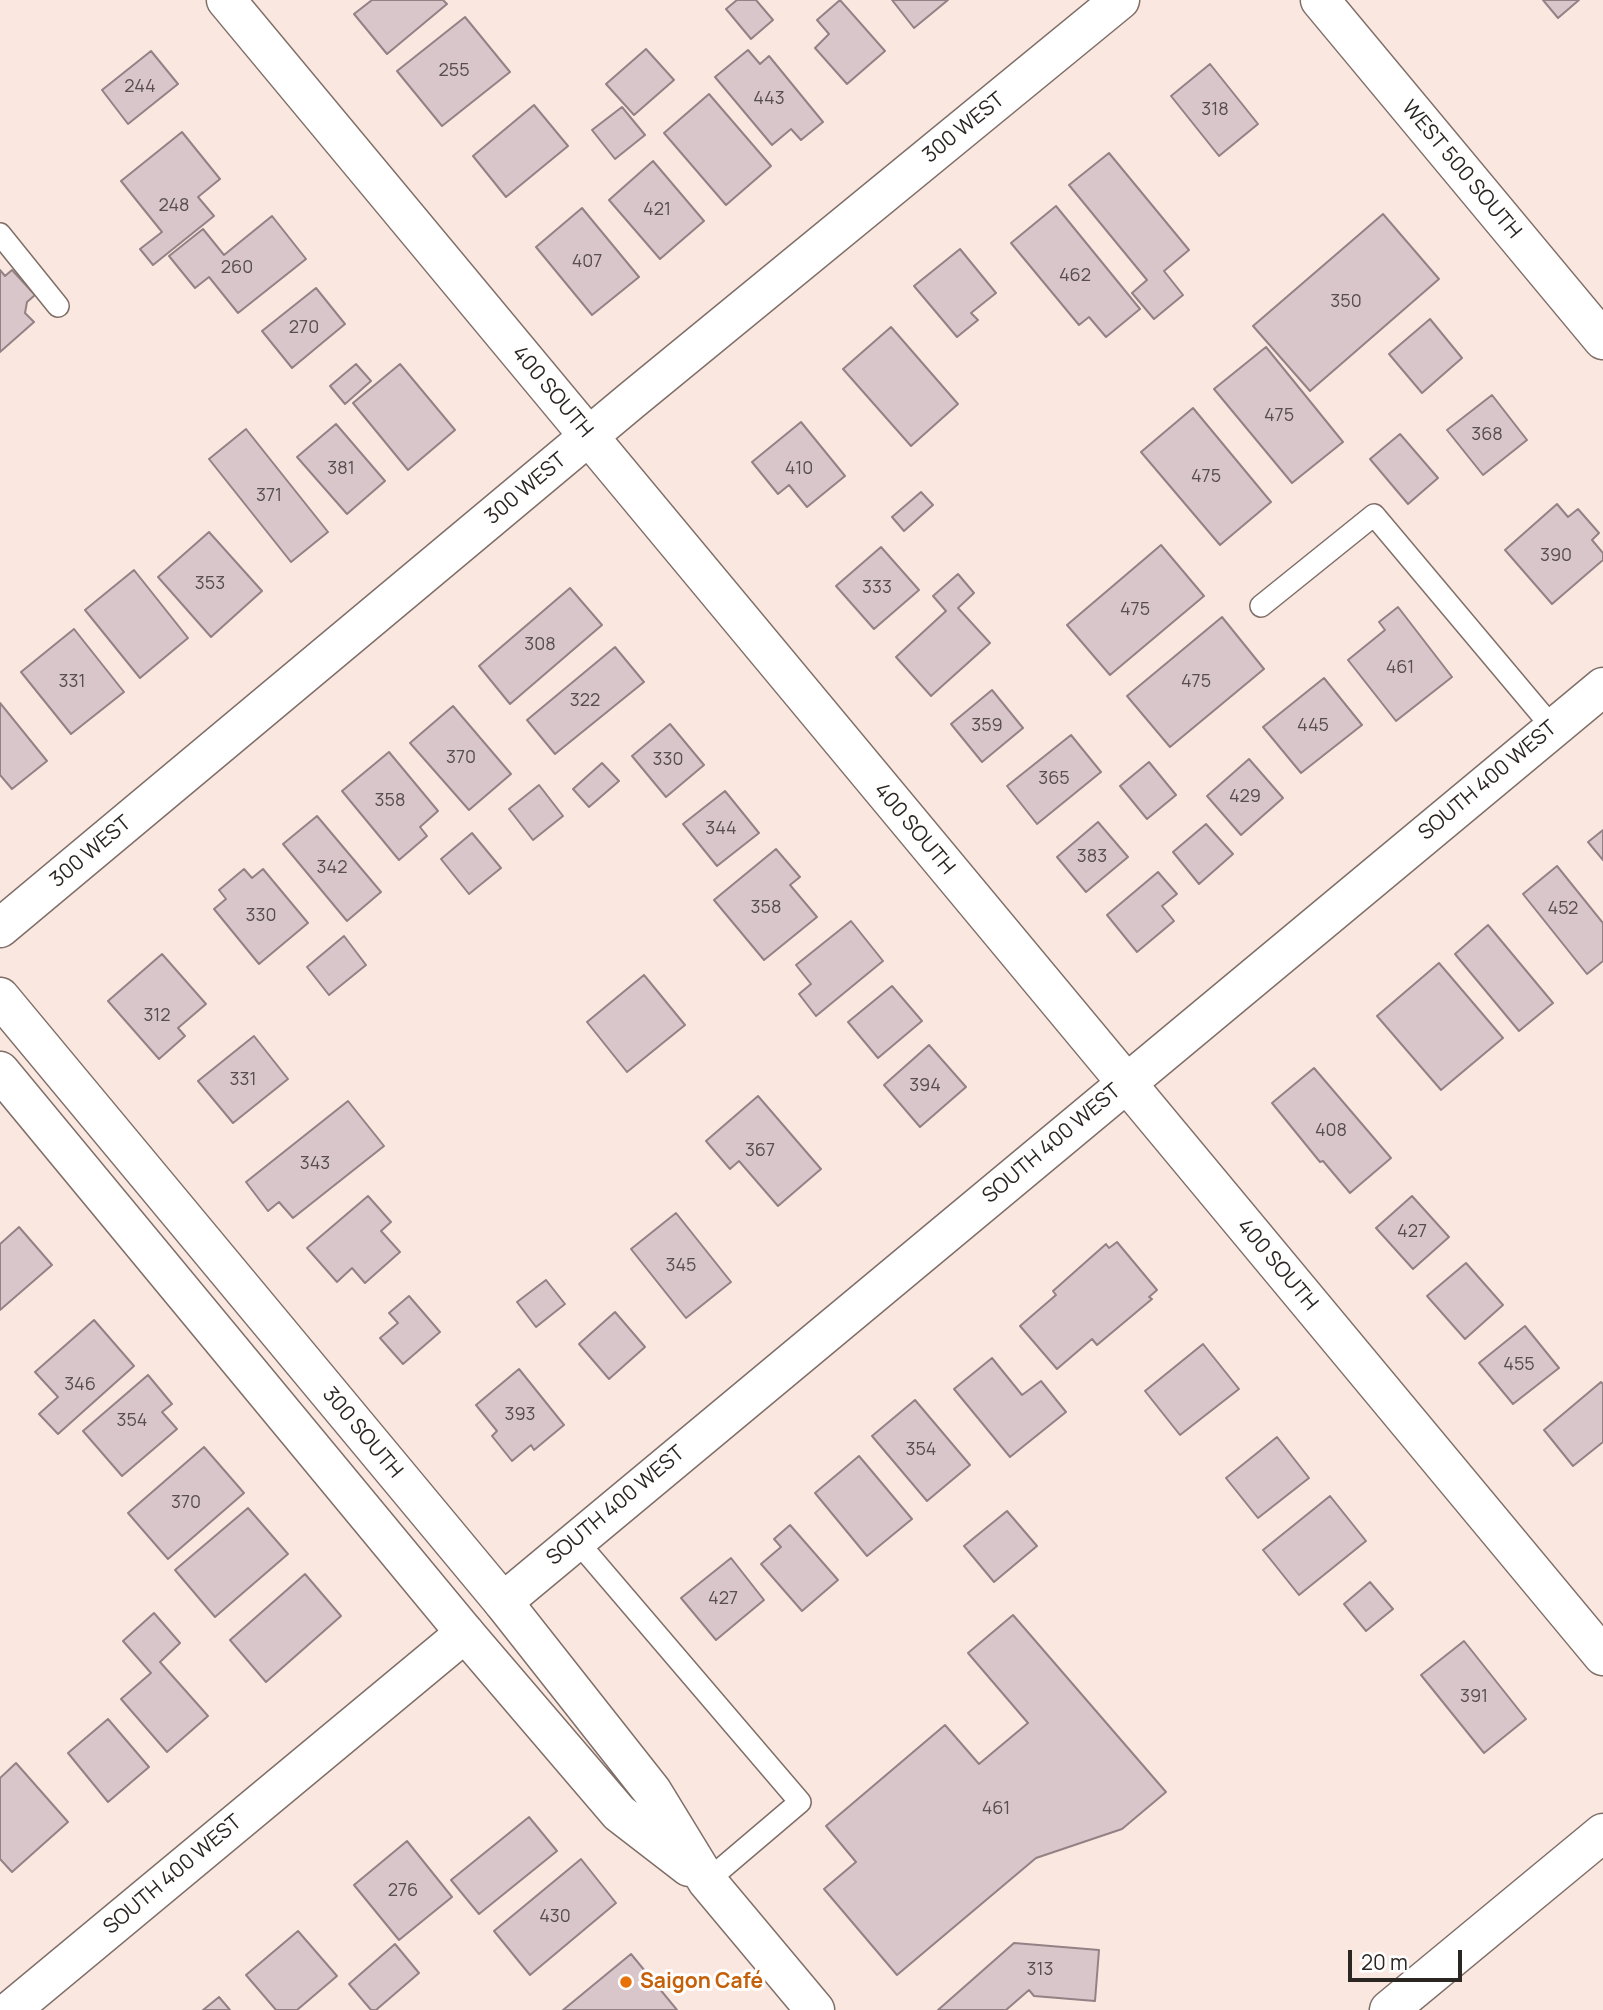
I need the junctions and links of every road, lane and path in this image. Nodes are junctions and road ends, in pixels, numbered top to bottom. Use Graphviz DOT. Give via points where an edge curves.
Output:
graph roads {
  1 [pos="226,0"];
  2 [pos="1120,0"];
  3 [pos="1320,0"];
  4 [pos="0,233"];
  5 [pos="58,306"];
  6 [pos="1603,340"];
  7 [pos="588,436"];
  8 [pos="1261,606"];
  9 [pos="1603,687"];
  10 [pos="1553,728"];
  11 [pos="0,928"];
  12 [pos="0,997"];
  13 [pos="0,1071"];
  14 [pos="1125,1083"];
  15 [pos="576,1540"];
  16 [pos="503,1602"];
  17 [pos="465,1633"];
  18 [pos="1603,1656"];
  19 [pos="1603,1833"];
  20 [pos="707,1881"];
  21 [pos="11,2010"];
  22 [pos="815,2010"];
  23 [pos="1389,2010"];
  1 -- 7 [label="street, 400 SOUTH"];
  2 -- 7 [label="street, 300 WEST"];
  3 -- 6 [label="street, WEST 500 SOUTH"];
  4 -- 5 [label="lane"];
  7 -- 11 [label="street, 300 WEST"];
  7 -- 14 [label="street, 400 SOUTH"];
  8 -- 10 [label="lane" via="1374,515"];
  9 -- 10 [label="street, SOUTH 400 WEST"];
  10 -- 14 [label="street, SOUTH 400 WEST"];
  12 -- 16 [label="street, 300 SOUTH"];
  13 -- 17 [label="street, 300 SOUTH"];
  14 -- 15 [label="street, SOUTH 400 WEST"];
  14 -- 18 [label="street, 400 SOUTH"];
  15 -- 16 [label="street, SOUTH 400 WEST"];
  15 -- 20 [label="lane" via="800,1802"];
  16 -- 20 [label="street, 300 SOUTH" via="652,1791"];
  17 -- 20 [label="street, 300 SOUTH" via="619,1813"];
  17 -- 21 [label="street, SOUTH 400 WEST"];
  19 -- 23 [label="street"];
  20 -- 22 [label="street, 300 SOUTH"];
}
